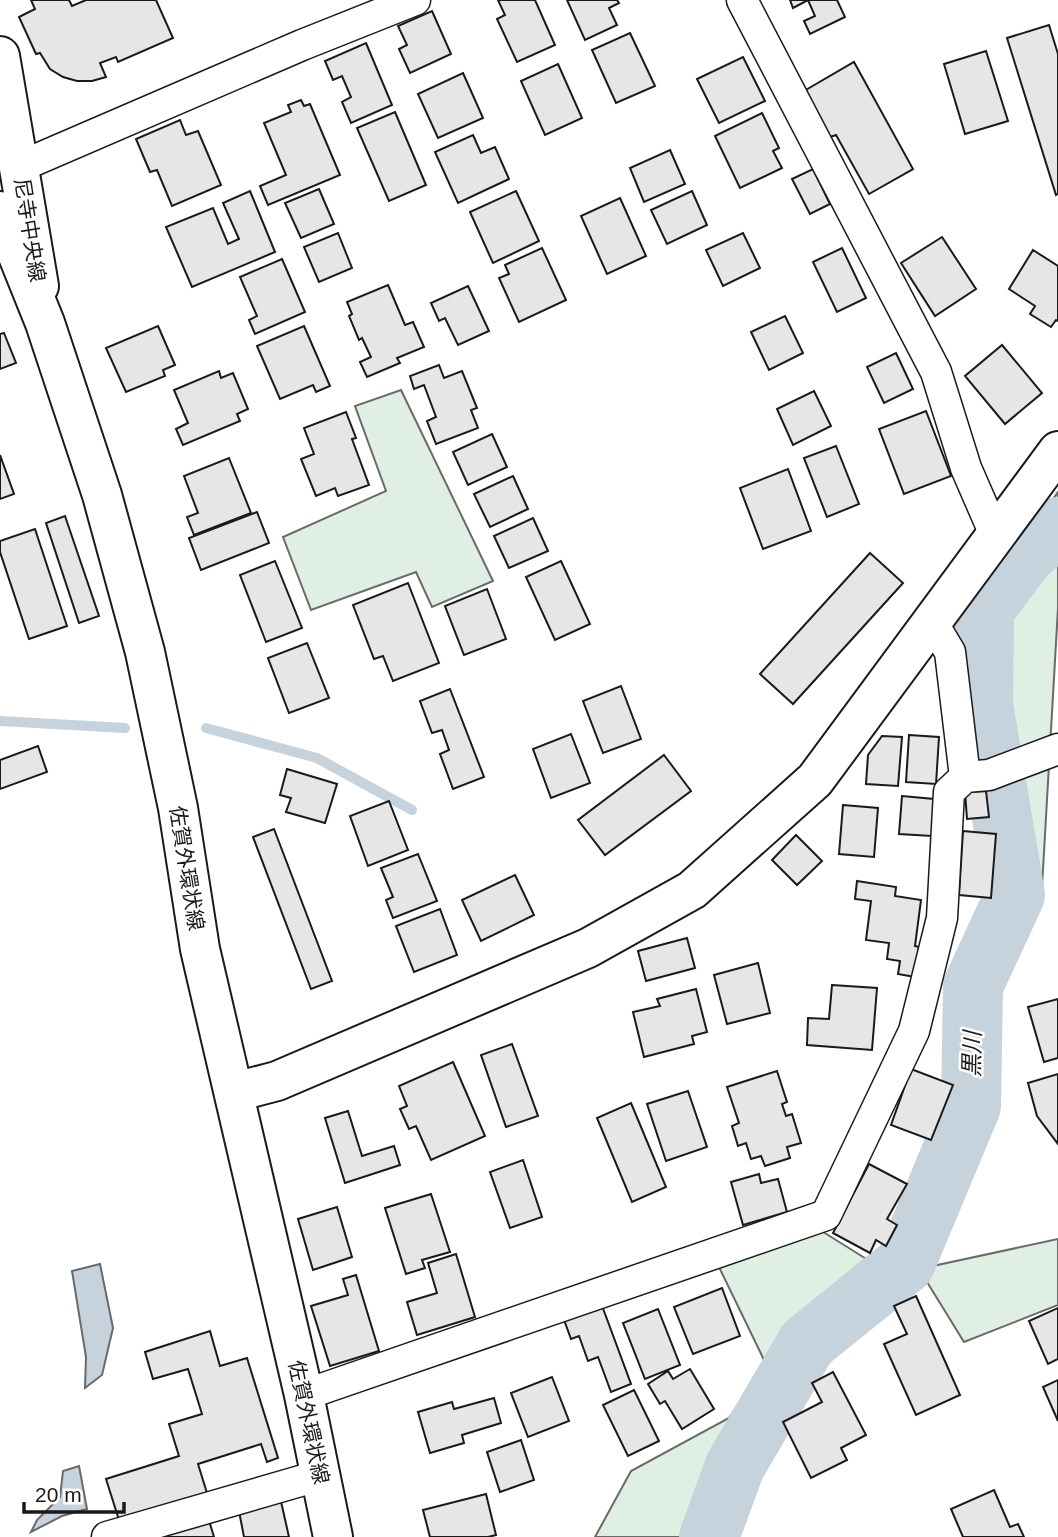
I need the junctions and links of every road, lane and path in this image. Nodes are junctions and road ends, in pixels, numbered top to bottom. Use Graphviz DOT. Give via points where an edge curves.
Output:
graph roads {
  1 [pos="415,0"];
  2 [pos="742,0"];
  3 [pos="0,56"];
  4 [pos="19,167"];
  5 [pos="0,211"];
  6 [pos="45,323"];
  7 [pos="1058,451"];
  8 [pos="996,537"];
  9 [pos="932,622"];
  10 [pos="1053,752"];
  11 [pos="965,777"];
  12 [pos="235,1092"];
  13 [pos="304,1395"];
  14 [pos="321,1475"];
  15 [pos="107,1537"];
  16 [pos="333,1537"];
  1 -- 4 [label="street"];
  2 -- 8 [label="street" via="936,372 966,468"];
  3 -- 4 [label="main road, 尼寺中央線"];
  4 -- 6 [label="main road, 尼寺中央線"];
  5 -- 6 [label="main road, 佐賀外環状線"];
  6 -- 12 [label="main road, 佐賀外環状線" via="102,495 145,652 178,808 201,949"];
  7 -- 8 [label="main road"];
  8 -- 9 [label="main road"];
  9 -- 11 [label="street" via="950,652"];
  9 -- 12 [label="main road" via="815,780 692,890 587,948 277,1081"];
  10 -- 11 [label="street" via="989,775"];
  11 -- 13 [label="street" via="949,792 942,918 914,1031 826,1214"];
  12 -- 13 [label="main road, 佐賀外環状線"];
  13 -- 14 [label="main road, 佐賀外環状線"];
  14 -- 15 [label="street"];
  14 -- 16 [label="main road, 佐賀外環状線"];
}
